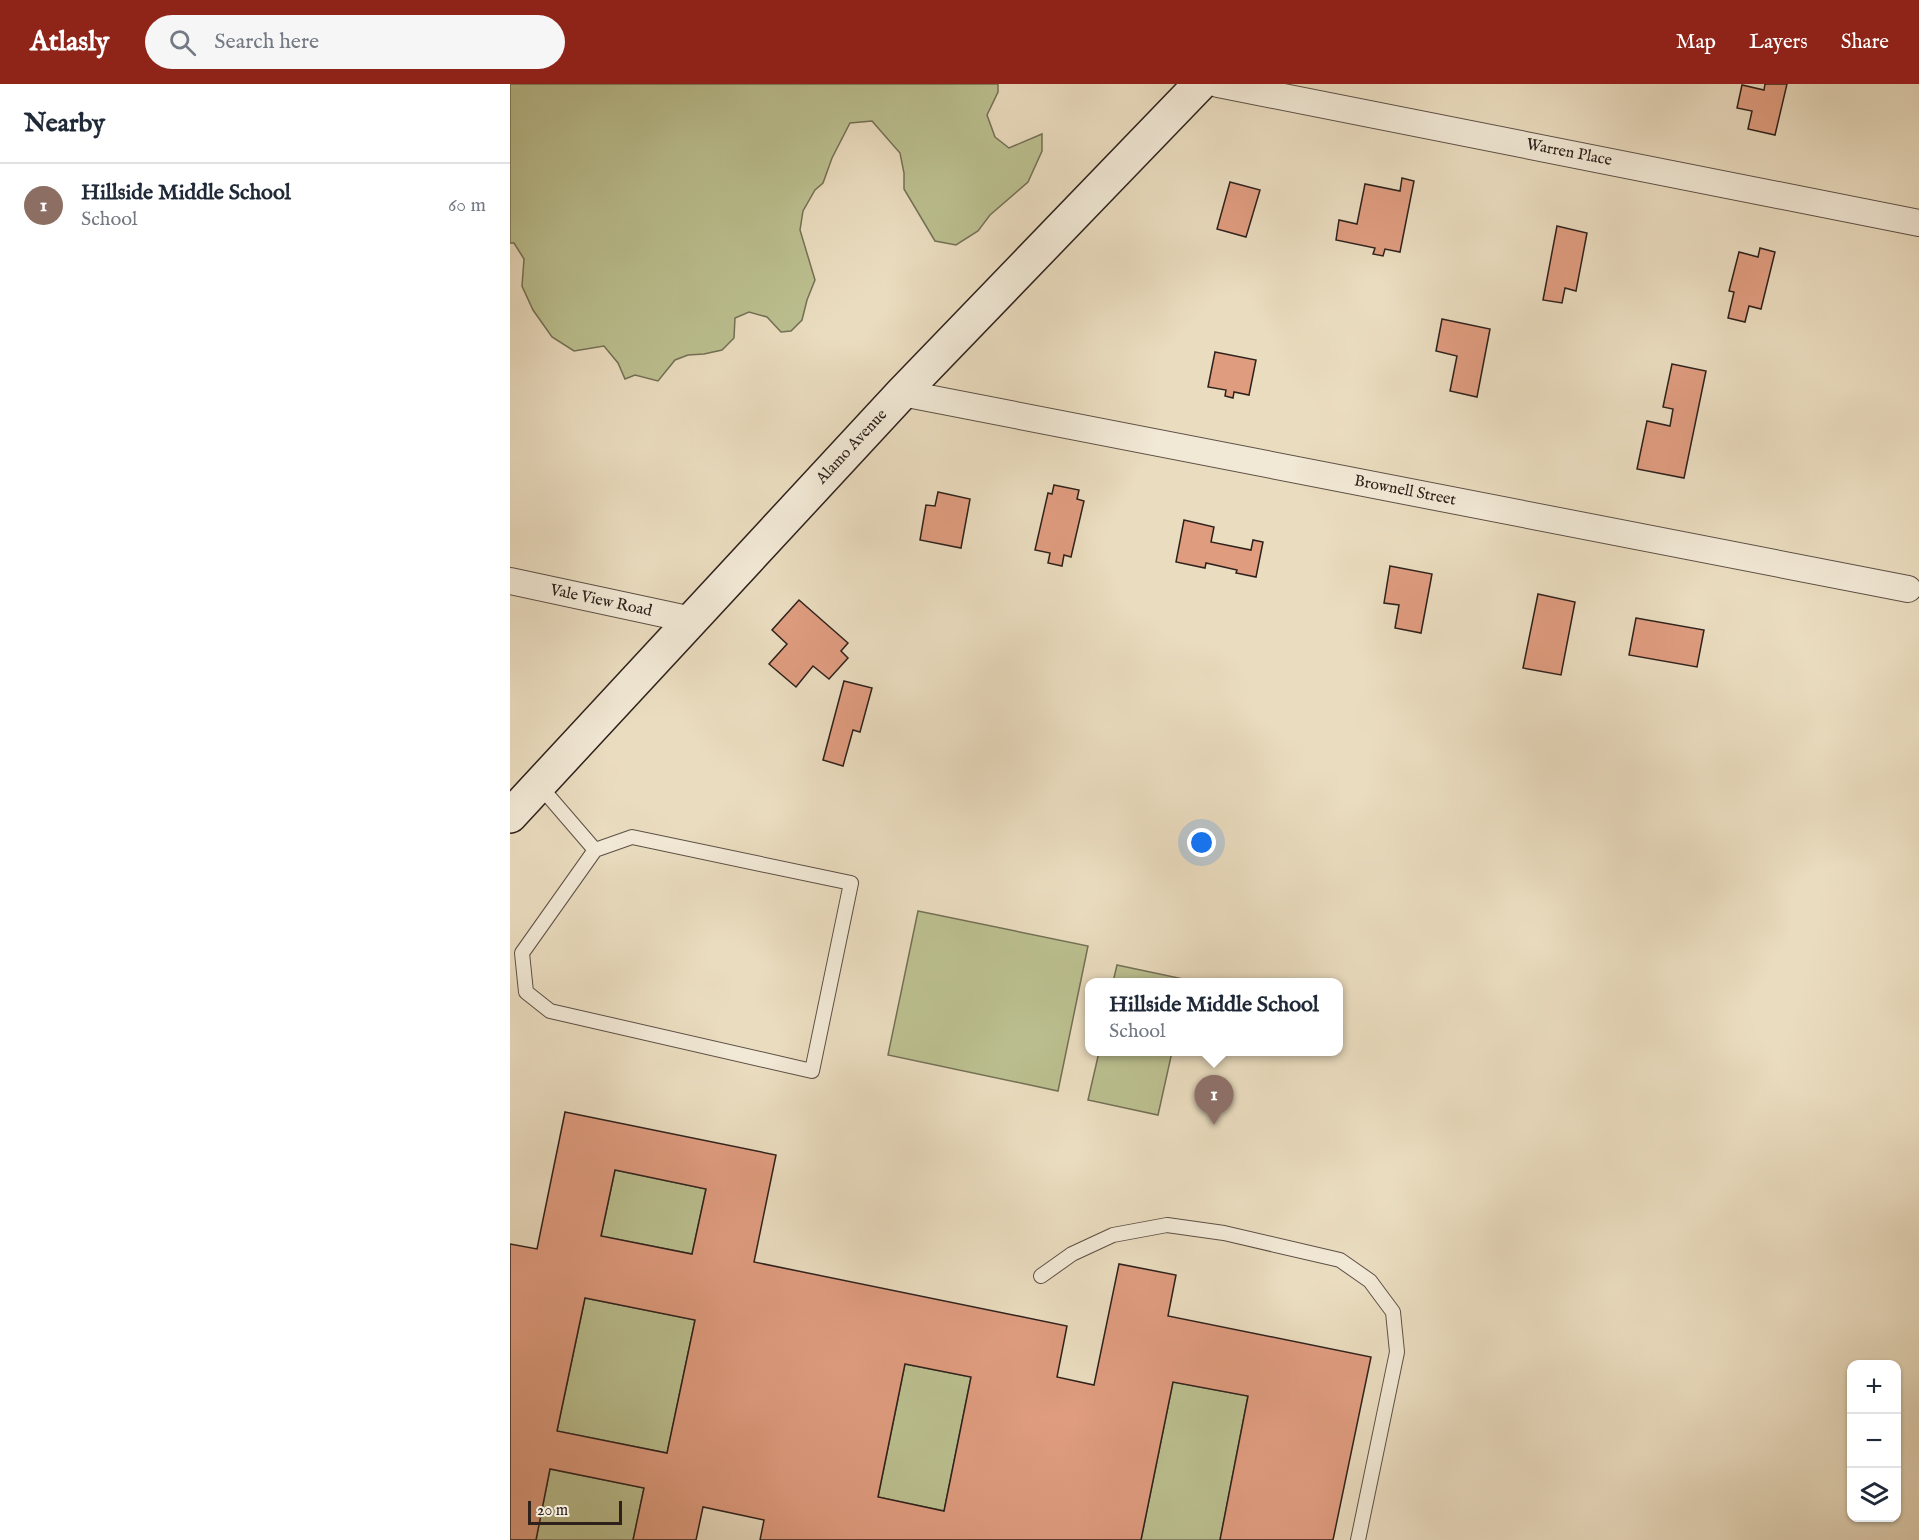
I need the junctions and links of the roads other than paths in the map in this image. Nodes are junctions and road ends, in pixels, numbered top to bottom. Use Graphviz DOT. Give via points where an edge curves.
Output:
graph roads {
  1 [pos="1200,84"];
  2 [pos="1218,84"];
  3 [pos="1919,223"];
  4 [pos="902,393"];
  5 [pos="510,581"];
  6 [pos="1913,590"];
  7 [pos="692,620"];
  8 [pos="539,785"];
  9 [pos="510,816"];
  10 [pos="595,850"];
  11 [pos="1041,1276"];
  12 [pos="1358,1540"];
  1 -- 4 [label="street, Alamo Avenue"];
  2 -- 3 [label="street, Warren Place"];
  4 -- 6 [label="street, Brownell Street"];
  4 -- 7 [label="street, Alamo Avenue"];
  5 -- 7 [label="street, Vale View Road"];
  7 -- 8 [label="street, Alamo Avenue"];
  8 -- 9 [label="street, Alamo Avenue"];
  8 -- 10 [label="lane"];
  10 -- 10 [label="lane" via="632,837 851,882 812,1071 550,1011 526,992 522,953"];
  11 -- 12 [label="lane" via="1072,1254 1113,1235 1167,1225 1224,1233 1340,1260 1370,1281 1393,1312 1397,1352"];
}
